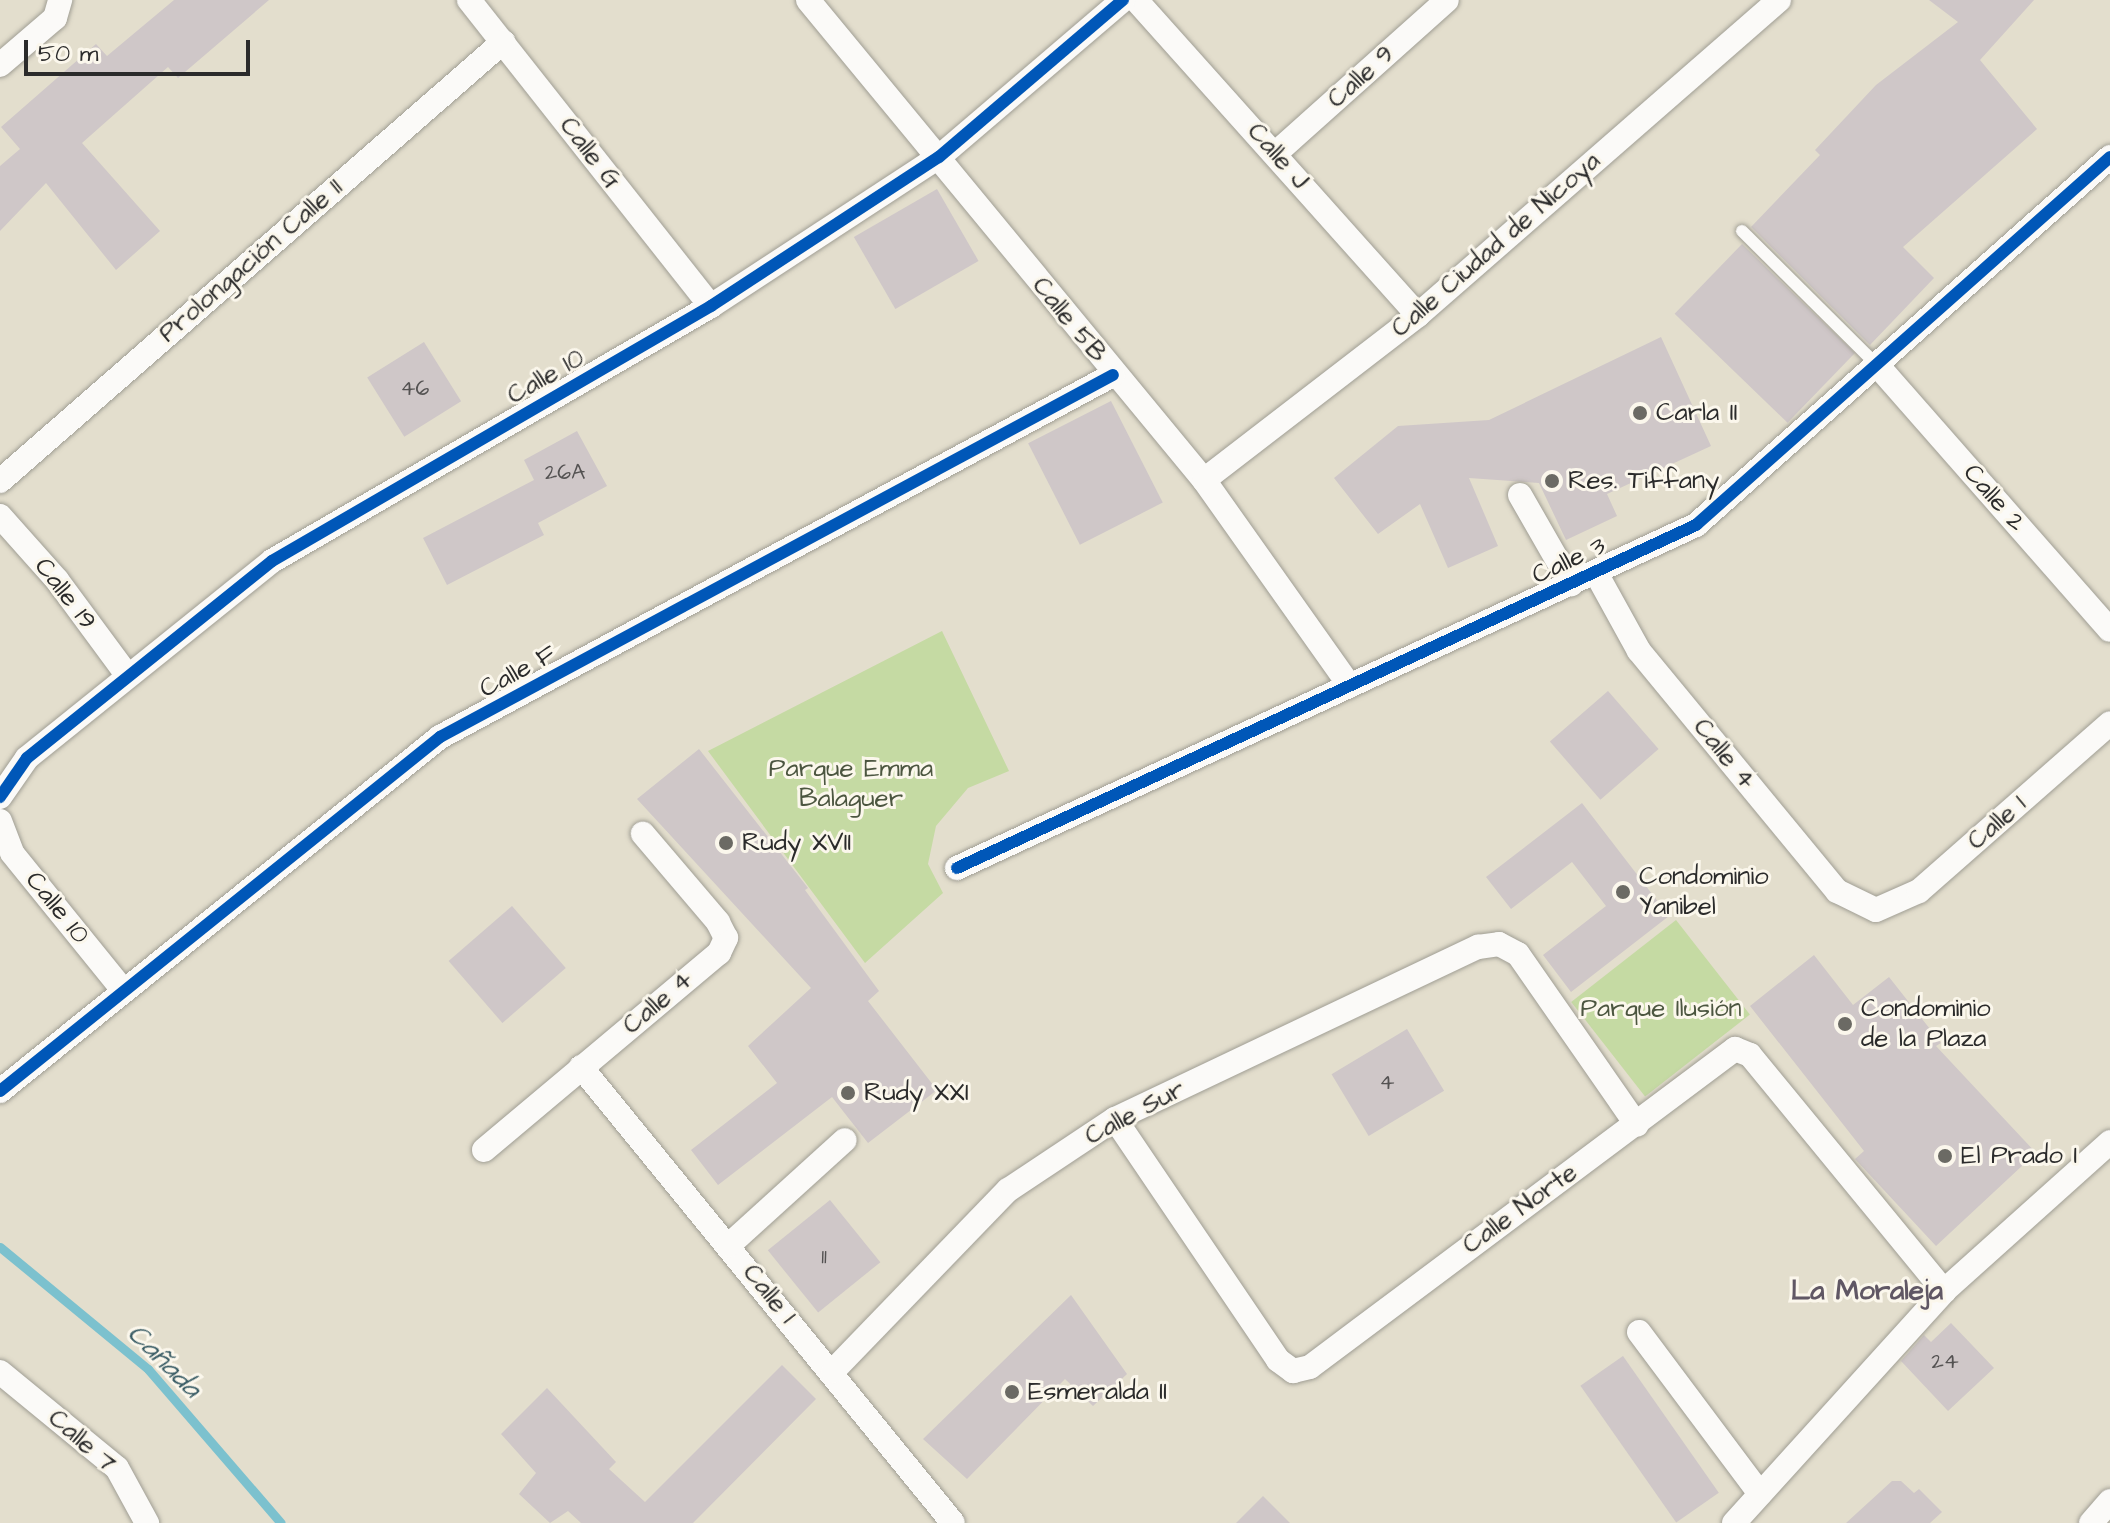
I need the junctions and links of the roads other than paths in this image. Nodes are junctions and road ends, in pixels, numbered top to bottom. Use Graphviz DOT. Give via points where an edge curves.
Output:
graph roads {
  1 [pos="60,0"];
  2 [pos="469,0"];
  3 [pos="808,0"];
  4 [pos="1123,0"];
  5 [pos="1136,0"];
  6 [pos="1447,0"];
  7 [pos="1779,0"];
  8 [pos="503,42"];
  9 [pos="0,65"];
  10 [pos="1276,153"];
  11 [pos="939,157"];
  12 [pos="2110,157"];
  13 [pos="1742,231"];
  14 [pos="711,306"];
  15 [pos="1418,315"];
  16 [pos="1878,366"];
  17 [pos="1113,375"];
  18 [pos="1204,480"];
  19 [pos="0,481"];
  20 [pos="1520,495"];
  21 [pos="0,516"];
  22 [pos="1596,573"];
  23 [pos="1571,584"];
  24 [pos="2110,630"];
  25 [pos="127,675"];
  26 [pos="1350,686"];
  27 [pos="2110,723"];
  28 [pos="0,797"];
  29 [pos="0,821"];
  30 [pos="643,834"];
  31 [pos="957,868"];
  32 [pos="1876,910"];
  33 [pos="123,990"];
  34 [pos="581,1067"];
  35 [pos="0,1091"];
  36 [pos="1115,1119"];
  37 [pos="1637,1125"];
  38 [pos="845,1140"];
  39 [pos="2110,1142"];
  40 [pos="484,1150"];
  41 [pos="729,1245"];
  42 [pos="1944,1291"];
  43 [pos="1639,1332"];
  44 [pos="833,1371"];
  45 [pos="0,1372"];
  46 [pos="1760,1494"];
  47 [pos="2110,1501"];
  48 [pos="147,1523"];
  49 [pos="953,1523"];
  50 [pos="1734,1523"];
  51 [pos="2091,1523"];
  1 -- 9 [label="street" via="55,18"];
  2 -- 8 [label="street, Calle G"];
  3 -- 11 [label="street, Calle 5B"];
  4 -- 11 [label="street, Calle 10"];
  5 -- 10 [label="street, Calle J"];
  6 -- 10 [label="street, Calle 9"];
  7 -- 15 [label="street, Calle Ciudad de Nicoya"];
  8 -- 14 [label="street, Calle G"];
  8 -- 19 [label="street, Prolongación Calle 11"];
  10 -- 15 [label="street, Calle J"];
  11 -- 14 [label="street, Calle 10"];
  11 -- 17 [label="street, Calle 5B"];
  12 -- 16 [label="street, Calle 3"];
  13 -- 16 [label="lane"];
  14 -- 25 [label="street, Calle 10" via="272,561"];
  15 -- 18 [label="street, Calle Ciudad de Nicoya"];
  16 -- 22 [label="street, Calle 3" via="1705,519"];
  16 -- 24 [label="street, Calle 2"];
  17 -- 18 [label="street, Calle 5B"];
  17 -- 33 [label="street, Calle F" via="440,737"];
  18 -- 26 [label="street, Calle 5B"];
  20 -- 23 [label="street"];
  21 -- 25 [label="street, Calle 19" via="57,580"];
  22 -- 23 [label="street, Calle 3"];
  22 -- 32 [label="street, Calle 4" via="1639,651 1827,879 1855,904"];
  23 -- 26 [label="street, Calle 3"];
  25 -- 28 [label="street, Calle 10" via="27,758"];
  26 -- 31 [label="street, Calle 3"];
  27 -- 32 [label="street, Calle 1" via="1919,891"];
  29 -- 33 [label="street, Calle 10" via="12,853"];
  30 -- 34 [label="street, Calle 4" via="726,938 719,953"];
  33 -- 35 [label="street, Calle F"];
  34 -- 40 [label="street, Calle 4"];
  34 -- 41 [label="street, Calle 1"];
  36 -- 37 [label="street, Calle Sur" via="1478,947 1499,944 1518,954"];
  36 -- 37 [label="street, Calle Norte" via="1278,1360 1293,1371 1310,1367 1421,1279"];
  36 -- 44 [label="street, Calle Sur" via="1008,1190"];
  37 -- 42 [label="street, Calle Norte" via="1722,1056 1735,1049 1750,1055"];
  38 -- 41 [label="street"];
  39 -- 42 [label="street"];
  41 -- 44 [label="street, Calle 1"];
  42 -- 46 [label="street"];
  43 -- 46 [label="street"];
  44 -- 49 [label="street, Calle 1"];
  45 -- 48 [label="street, Calle 7" via="117,1468"];
  46 -- 50 [label="street"];
  47 -- 51 [label="street"];
}
